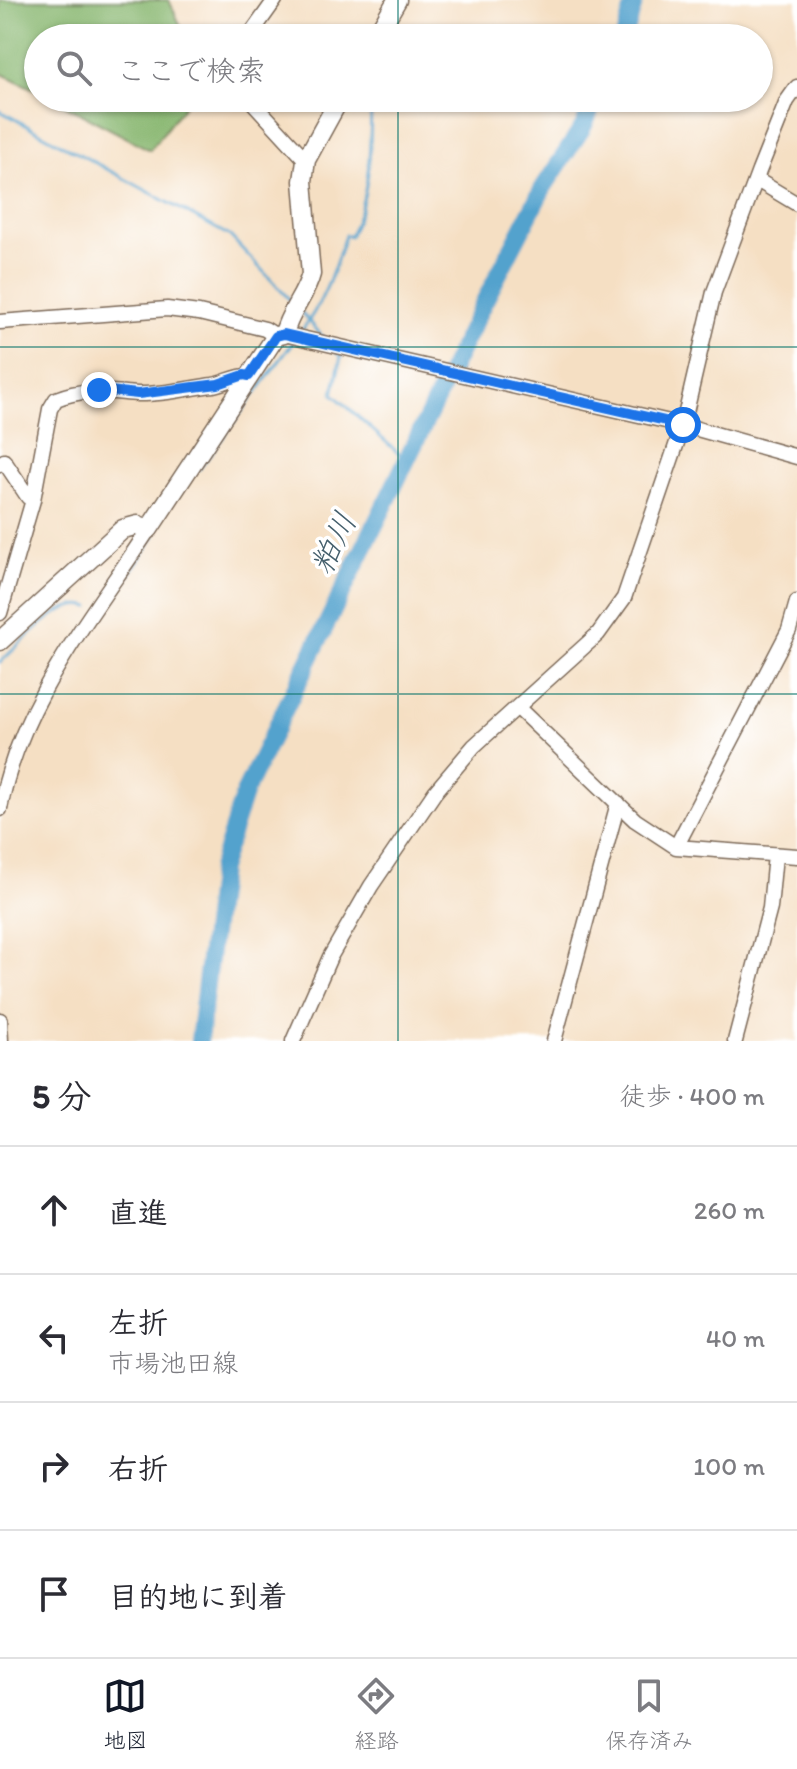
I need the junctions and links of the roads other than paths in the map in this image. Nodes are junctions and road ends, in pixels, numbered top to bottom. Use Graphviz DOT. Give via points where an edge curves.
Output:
graph roads {
  1 [pos="275,0"];
  2 [pos="397,0"];
  3 [pos="258,24"];
  4 [pos="383,24"];
  5 [pos="797,87"];
  6 [pos="262,112"];
  7 [pos="332,112"];
  8 [pos="306,160"];
  9 [pos="757,180"];
  10 [pos="797,204"];
  11 [pos="0,322"];
  12 [pos="280,335"];
  13 [pos="249,376"];
  14 [pos="677,423"];
  15 [pos="797,457"];
  16 [pos="0,464"];
  17 [pos="33,500"];
  18 [pos="149,529"];
  19 [pos="797,602"];
  20 [pos="0,613"];
  21 [pos="0,641"];
  22 [pos="518,708"];
  23 [pos="618,803"];
  24 [pos="0,809"];
  25 [pos="676,847"];
  26 [pos="775,855"];
  27 [pos="797,856"];
  28 [pos="0,1020"];
  29 [pos="1,1041"];
  30 [pos="293,1041"];
  31 [pos="554,1041"];
  32 [pos="735,1041"];
  1 -- 3 [label="street"];
  2 -- 4 [label="main road"];
  5 -- 9 [label="street"];
  6 -- 8 [label="street"];
  7 -- 8 [label="main road"];
  8 -- 12 [label="main road" via="311,274"];
  9 -- 10 [label="street"];
  9 -- 14 [label="street" via="714,292"];
  11 -- 12 [label="street" via="167,309"];
  12 -- 13 [label="main road"];
  12 -- 14 [label="street"];
  13 -- 17 [label="street" via="155,392 99,390 56,399"];
  13 -- 18 [label="main road"];
  14 -- 15 [label="street"];
  14 -- 22 [label="street" via="624,598 598,634"];
  16 -- 17 [label="street" via="4,461"];
  17 -- 20 [label="street"];
  18 -- 21 [label="main road" via="123,529"];
  18 -- 24 [label="street" via="35,706"];
  19 -- 25 [label="street" via="789,630"];
  22 -- 23 [label="street"];
  22 -- 30 [label="street" via="474,746 395,850 330,957"];
  23 -- 25 [label="street"];
  23 -- 31 [label="street"];
  25 -- 26 [label="street"];
  26 -- 27 [label="street"];
  26 -- 32 [label="street" via="770,908"];
  28 -- 29 [label="street"];
}
